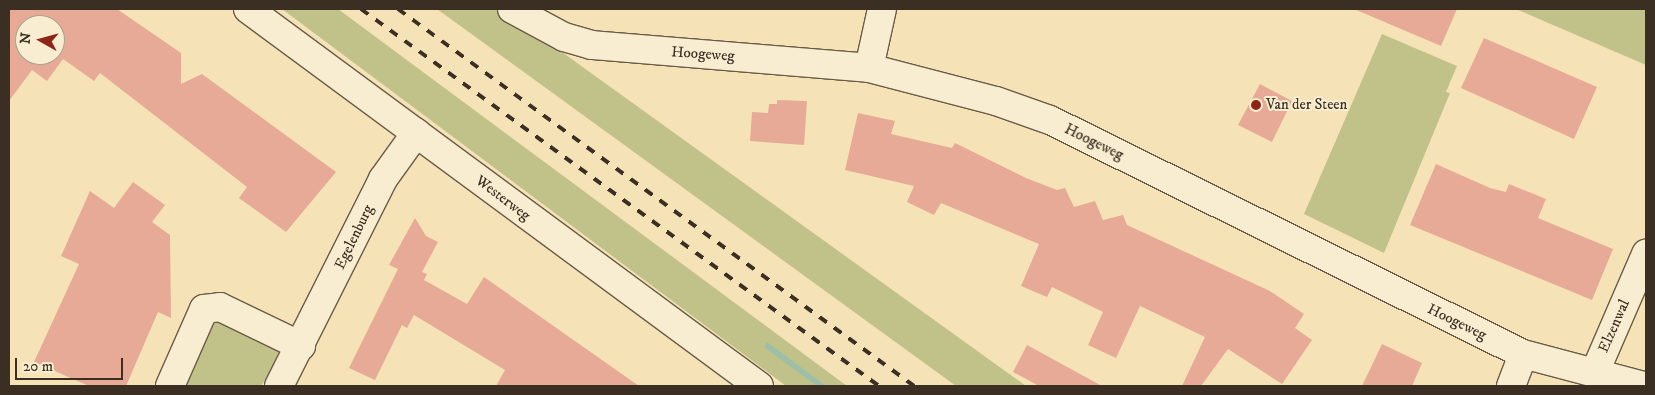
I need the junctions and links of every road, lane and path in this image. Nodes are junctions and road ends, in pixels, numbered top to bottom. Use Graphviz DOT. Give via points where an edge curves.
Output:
graph roads {
  1 [pos="248,9"];
  2 [pos="512,9"];
  3 [pos="882,9"];
  4 [pos="870,68"];
  5 [pos="416,133"];
  6 [pos="1646,254"];
  7 [pos="301,346"];
  8 [pos="1524,354"];
  9 [pos="1595,372"];
  10 [pos="170,386"];
  11 [pos="280,386"];
  12 [pos="759,386"];
  13 [pos="1511,386"];
  14 [pos="1644,386"];
  1 -- 5 [label="street, Westerweg"];
  2 -- 4 [label="street, Hoogeweg" via="564,37 592,45"];
  3 -- 4 [label="street"];
  4 -- 8 [label="street, Hoogeweg" via="948,86 1050,120"];
  5 -- 7 [label="street, Egelenburg" via="383,179"];
  5 -- 12 [label="street, Westerweg"];
  6 -- 9 [label="street, Elzenwal"];
  7 -- 10 [label="street" via="220,307 204,309"];
  7 -- 11 [label="street, Egelenburg"];
  8 -- 9 [label="street, Hoogeweg"];
  8 -- 13 [label="street"];
  9 -- 14 [label="street, Hoogeweg"];
}
